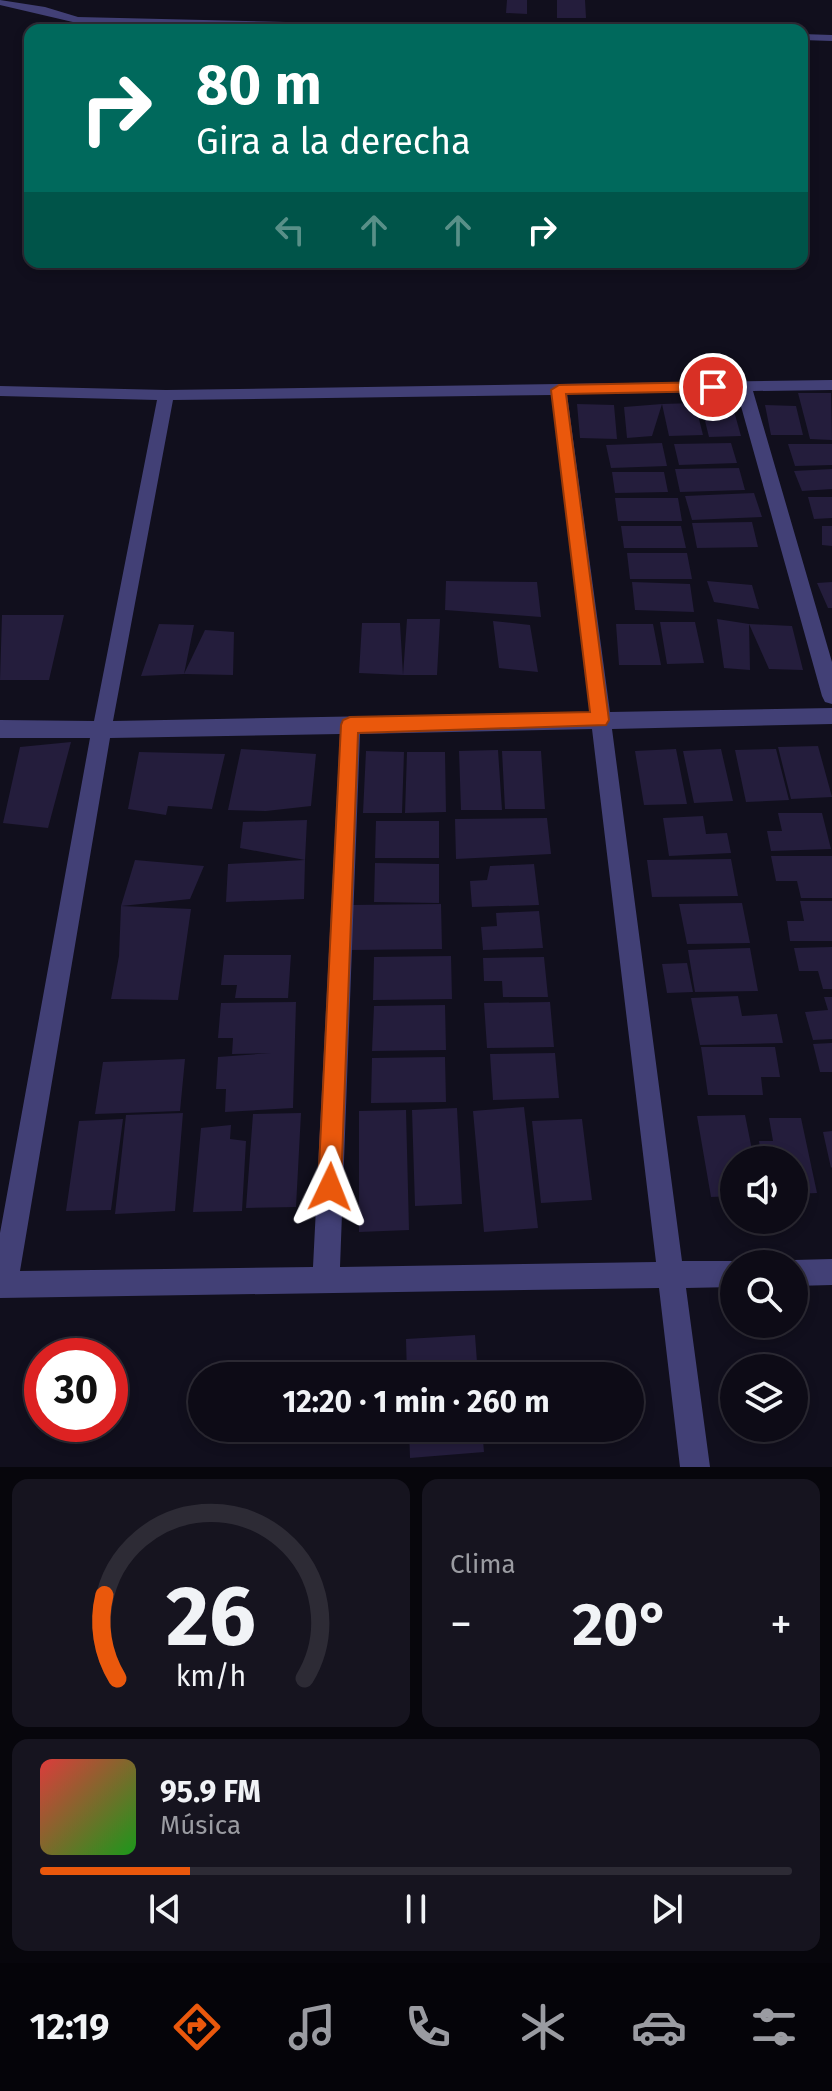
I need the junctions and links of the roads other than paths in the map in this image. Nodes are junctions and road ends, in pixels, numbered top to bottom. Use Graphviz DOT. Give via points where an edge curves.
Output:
graph roads {
  1 [pos="0,2"];
  2 [pos="245,24"];
  3 [pos="808,37"];
  4 [pos="832,38"];
  5 [pos="832,385"];
  6 [pos="744,387"];
  7 [pos="559,390"];
  8 [pos="0,391"];
  9 [pos="166,395"];
  10 [pos="832,696"];
  11 [pos="832,716"];
  12 [pos="600,720"];
  13 [pos="350,725"];
  14 [pos="0,729"];
  15 [pos="102,730"];
  16 [pos="832,1272"];
  17 [pos="808,1273"];
  18 [pos="720,1274"];
  19 [pos="670,1275"];
  20 [pos="326,1279"];
  21 [pos="2,1285"];
  22 [pos="695,1467"];
  1 -- 2 [label="street" via="77,20"];
  3 -- 4 [label="street"];
  5 -- 6 [label="street"];
  6 -- 7 [label="street"];
  6 -- 10 [label="street"];
  7 -- 9 [label="street"];
  7 -- 12 [label="street"];
  8 -- 9 [label="street"];
  9 -- 15 [label="street"];
  11 -- 12 [label="street"];
  12 -- 13 [label="street"];
  12 -- 19 [label="street"];
  13 -- 15 [label="street"];
  13 -- 20 [label="street"];
  14 -- 15 [label="street"];
  15 -- 21 [label="street"];
  16 -- 17 [label="street"];
  18 -- 19 [label="street"];
  19 -- 20 [label="street"];
  19 -- 22 [label="street"];
  20 -- 21 [label="street"];
}
